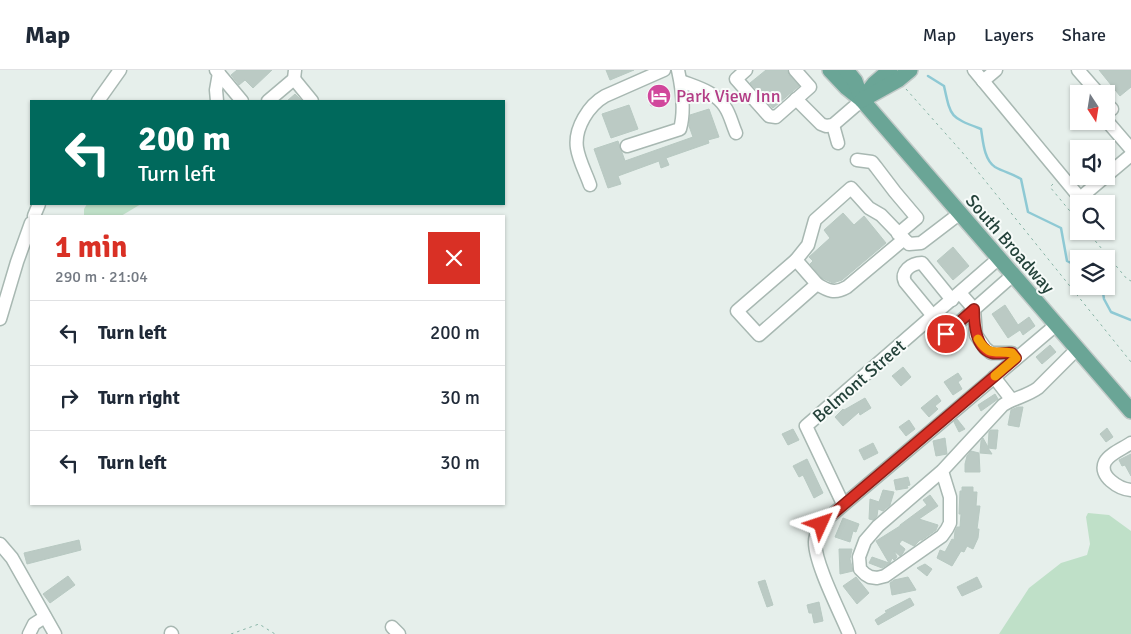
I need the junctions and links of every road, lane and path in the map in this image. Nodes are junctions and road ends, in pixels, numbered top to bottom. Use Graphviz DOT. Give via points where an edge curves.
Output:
graph roads {
  1 [pos="120,70"];
  2 [pos="664,70"];
  3 [pos="746,70"];
  4 [pos="795,70"];
  5 [pos="830,70"];
  6 [pos="846,70"];
  7 [pos="890,70"];
  8 [pos="910,70"];
  9 [pos="974,70"];
  10 [pos="996,70"];
  11 [pos="1078,70"];
  12 [pos="218,72"];
  13 [pos="650,73"];
  14 [pos="294,74"];
  15 [pos="679,76"];
  16 [pos="983,81"];
  17 [pos="1091,85"];
  18 [pos="904,86"];
  19 [pos="796,99"];
  20 [pos="99,100"];
  21 [pos="217,100"];
  22 [pos="241,100"];
  23 [pos="269,100"];
  24 [pos="311,100"];
  25 [pos="862,100"];
  26 [pos="1115,122"];
  27 [pos="833,125"];
  28 [pos="736,133"];
  29 [pos="838,143"];
  30 [pos="627,146"];
  31 [pos="1131,149"];
  32 [pos="1131,155"];
  33 [pos="858,160"];
  34 [pos="1115,168"];
  35 [pos="1062,177"];
  36 [pos="590,185"];
  37 [pos="1095,185"];
  38 [pos="1070,211"];
  39 [pos="959,214"];
  40 [pos="30,226"];
  41 [pos="901,237"];
  42 [pos="1094,240"];
  43 [pos="998,259"];
  44 [pos="796,260"];
  45 [pos="1013,275"];
  46 [pos="1131,281"];
  47 [pos="817,284"];
  48 [pos="956,297"];
  49 [pos="974,309"];
  50 [pos="933,316"];
  51 [pos="0,318"];
  52 [pos="1056,325"];
  53 [pos="946,334"];
  54 [pos="1077,348"];
  55 [pos="1016,358"];
  56 [pos="1131,362"];
  57 [pos="994,377"];
  58 [pos="1011,399"];
  59 [pos="1131,411"];
  60 [pos="1131,443"];
  61 [pos="942,471"];
  62 [pos="1131,490"];
  63 [pos="843,504"];
  64 [pos="0,544"];
  65 [pos="45,617"];
  66 [pos="29,634"];
  67 [pos="55,634"];
  68 [pos="231,634"];
  69 [pos="275,634"];
  70 [pos="849,634"];
  1 -- 20 [label="street"];
  2 -- 13 [label="street"];
  3 -- 19 [label="street" via="736,79 769,116 776,116"];
  4 -- 19 [label="street" via="810,87"];
  5 -- 25 [label="main road, South Broadway"];
  6 -- 25 [label="main road, South Broadway" via="855,81"];
  7 -- 25 [label="main road"];
  8 -- 25 [label="main road"];
  9 -- 16 [label="street"];
  10 -- 16 [label="street"];
  11 -- 17 [label="street"];
  12 -- 21 [label="street"];
  12 -- 22 [label="street"];
  13 -- 36 [label="street" via="598,100 588,111 577,142"];
  14 -- 23 [label="street"];
  14 -- 24 [label="street"];
  15 -- 28 [label="street" via="722,102"];
  15 -- 30 [label="street" via="680,129"];
  16 -- 35 [label="street"];
  18 -- 56 [label="path" via="962,152"];
  19 -- 27 [label="street" via="821,124"];
  25 -- 27 [label="street"];
  25 -- 39 [label="main road, South Broadway"];
  26 -- 31 [label="street"];
  27 -- 29 [label="street"];
  32 -- 34 [label="street"];
  33 -- 41 [label="street" via="872,162 917,218"];
  35 -- 37 [label="street" via="1080,198"];
  35 -- 38 [label="path" via="1050,187"];
  39 -- 41 [label="street" via="922,244 908,244"];
  39 -- 43 [label="main road, South Broadway"];
  40 -- 51 [label="street"];
  41 -- 44 [label="street" via="851,188 815,220 808,245"];
  41 -- 47 [label="street" via="840,291 826,290"];
  42 -- 46 [label="path"];
  43 -- 45 [label="main road, South Broadway"];
  43 -- 48 [label="street, Belmont Street"];
  44 -- 47 [label="street"];
  44 -- 47 [label="street" via="737,311 759,335"];
  45 -- 49 [label="street"];
  45 -- 52 [label="main road, South Broadway"];
  48 -- 49 [label="street"];
  48 -- 50 [label="street, Belmont Street"];
  48 -- 50 [label="street" via="922,263 908,268 904,272 905,282"];
  49 -- 53 [label="street"];
  49 -- 55 [label="street" via="976,335 984,348 990,352 1012,353"];
  50 -- 63 [label="street, Belmont Street" via="806,426"];
  52 -- 54 [label="main road, South Broadway"];
  52 -- 55 [label="street"];
  54 -- 58 [label="street" via="1038,388"];
  54 -- 59 [label="main road, South Broadway"];
  55 -- 57 [label="street"];
  57 -- 58 [label="street"];
  57 -- 63 [label="street"];
  58 -- 61 [label="street"];
  60 -- 62 [label="street" via="1107,458 1103,467 1113,483"];
  61 -- 61 [label="street" via="950,497 950,523 942,536 885,576 877,578 865,574 858,562 865,541"];
  63 -- 70 [label="street" via="818,528 815,543 823,572"];
  64 -- 65 [label="street" via="12,558"];
  65 -- 66 [label="street" via="34,624"];
  65 -- 67 [label="street"];
  68 -- 69 [label="path" via="259,624"];
}
